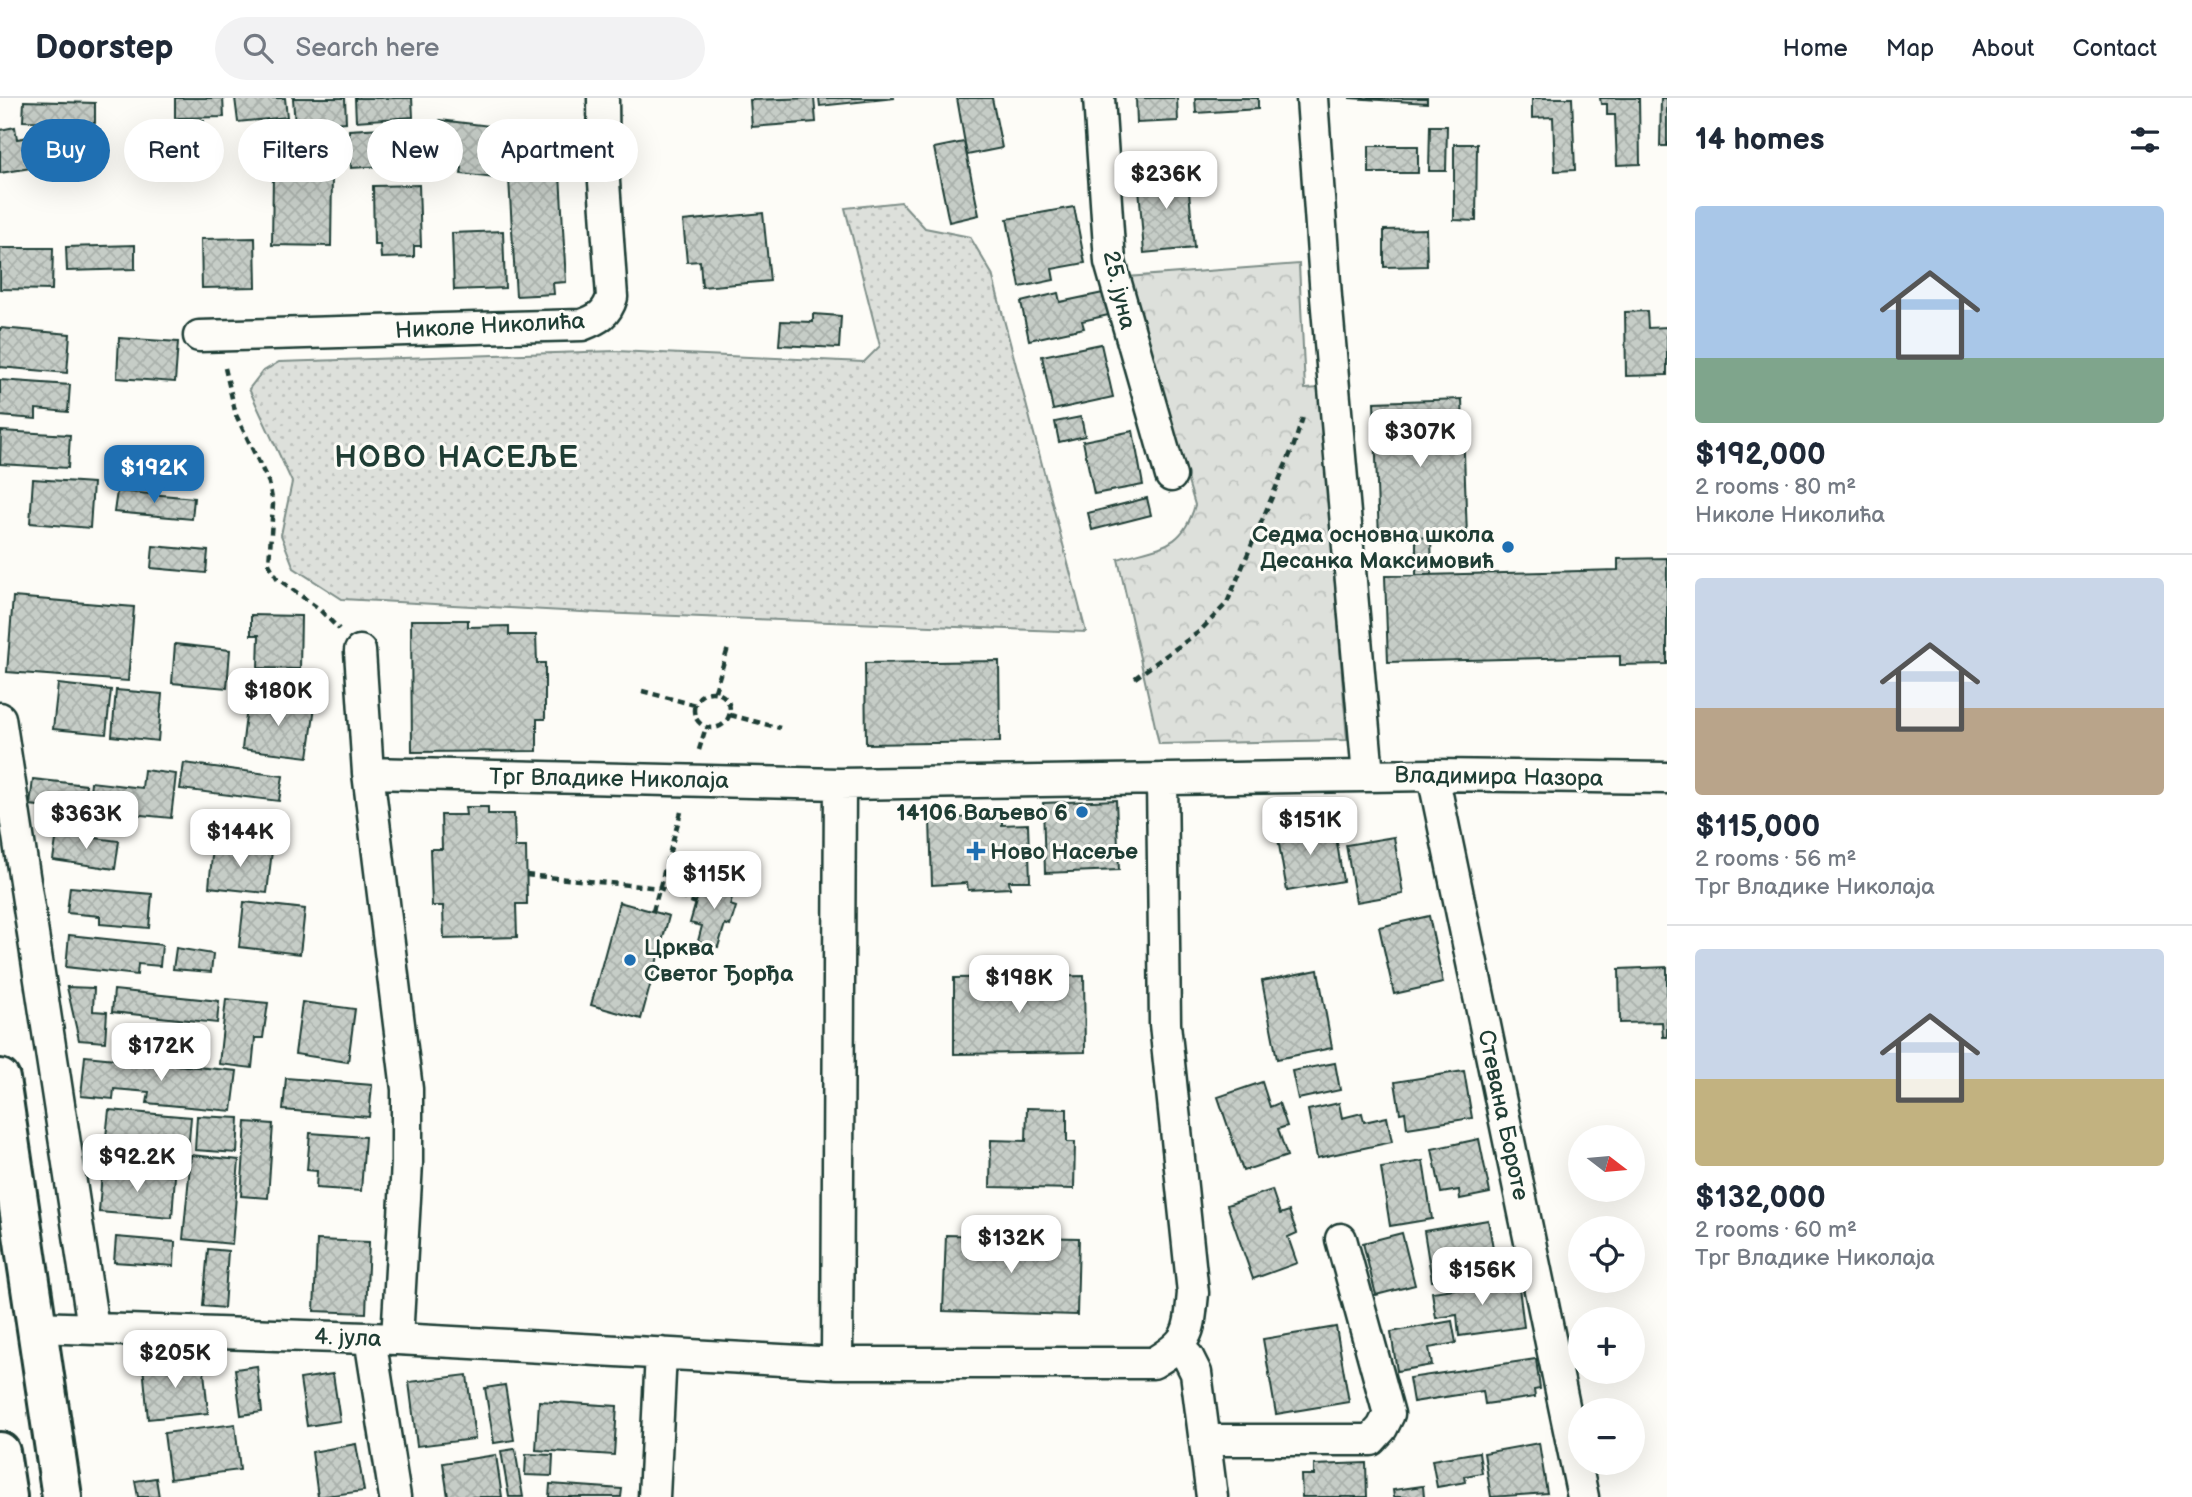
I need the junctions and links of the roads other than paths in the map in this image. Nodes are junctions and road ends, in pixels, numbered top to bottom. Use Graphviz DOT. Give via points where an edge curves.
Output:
graph roads {
  1 [pos="603,98"];
  2 [pos="1099,98"];
  3 [pos="1312,98"];
  4 [pos="209,336"];
  5 [pos="1171,476"];
  6 [pos="360,651"];
  7 [pos="0,718"];
  8 [pos="368,773"];
  9 [pos="1368,775"];
  10 [pos="1433,775"];
  11 [pos="1667,778"];
  12 [pos="1163,779"];
  13 [pos="840,784"];
  14 [pos="0,1079"];
  15 [pos="1341,1239"];
  16 [pos="35,1327"];
  17 [pos="93,1327"];
  18 [pos="383,1339"];
  19 [pos="1178,1348"];
  20 [pos="661,1353"];
  21 [pos="837,1363"];
  22 [pos="1206,1440"];
  23 [pos="0,1452"];
  24 [pos="7,1497"];
  25 [pos="62,1497"];
  26 [pos="395,1497"];
  27 [pos="653,1497"];
  28 [pos="1212,1497"];
  29 [pos="1583,1497"];
  1 -- 4 [label="street, Николе Николића" via="612,297 609,308 598,318 582,324"];
  2 -- 5 [label="street, 25. јуна" via="1110,262"];
  3 -- 9 [label="street"];
  6 -- 8 [label="street"];
  7 -- 17 [label="street"];
  8 -- 13 [label="street, Трг Владике Николаја"];
  8 -- 18 [label="street" via="407,1089 407,1163"];
  9 -- 10 [label="street, Владимира Назора"];
  9 -- 12 [label="street, Владимира Назора"];
  10 -- 11 [label="street, Владимира Назора"];
  10 -- 29 [label="street, Стевана Бороте"];
  12 -- 13 [label="street, Трг Владике Николаја"];
  12 -- 19 [label="street" via="1165,1024 1193,1293 1189,1328"];
  13 -- 21 [label="street"];
  14 -- 16 [label="main road"];
  15 -- 22 [label="street" via="1389,1414 1382,1428 1371,1440"];
  16 -- 17 [label="street, 4. јула"];
  16 -- 25 [label="main road"];
  17 -- 18 [label="street, 4. јула"];
  18 -- 20 [label="street, 4. јула"];
  18 -- 26 [label="street"];
  19 -- 21 [label="street, 4. јула" via="1153,1363 1127,1365"];
  19 -- 22 [label="street" via="1196,1373"];
  20 -- 21 [label="street, 4. јула"];
  20 -- 27 [label="street"];
  22 -- 28 [label="street"];
  23 -- 24 [label="main road"];
}
